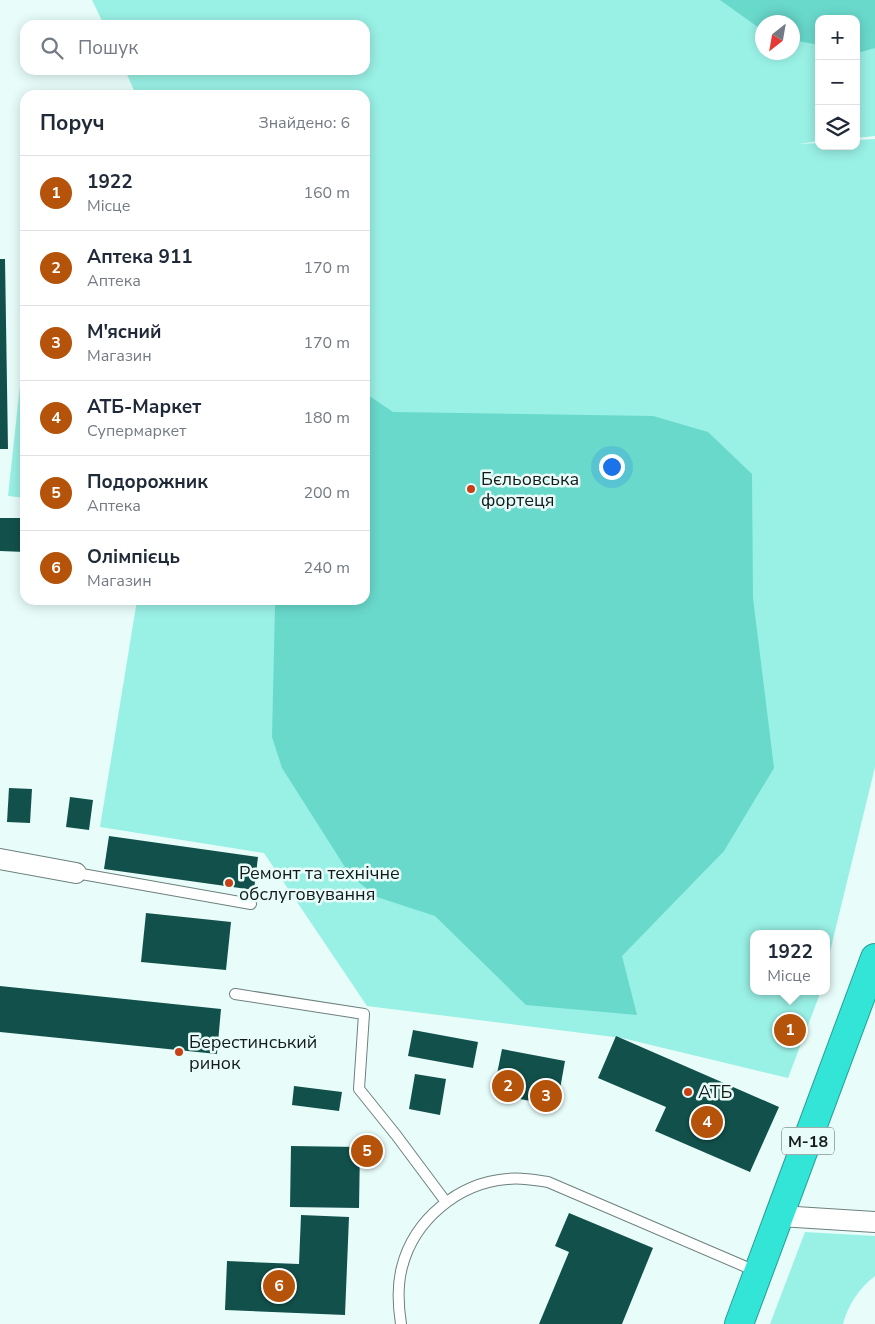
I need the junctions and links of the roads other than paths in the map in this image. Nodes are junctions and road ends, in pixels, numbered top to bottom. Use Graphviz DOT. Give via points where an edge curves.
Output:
graph roads {
  1 [pos="0,859"];
  2 [pos="76,873"];
  3 [pos="251,904"];
  4 [pos="875,958"];
  5 [pos="235,994"];
  6 [pos="446,1202"];
  7 [pos="780,1216"];
  8 [pos="875,1222"];
  9 [pos="759,1272"];
  10 [pos="402,1324"];
  11 [pos="740,1324"];
  1 -- 2 [label="street"];
  2 -- 3 [label="lane"];
  4 -- 7 [label="highway, М-18"];
  5 -- 6 [label="lane" via="364,1014 359,1089"];
  6 -- 9 [label="lane" via="486,1182 507,1178 548,1182"];
  6 -- 10 [label="lane" via="433,1213 409,1247 399,1288"];
  7 -- 8 [label="street"];
  7 -- 9 [label="highway, М-18"];
  9 -- 11 [label="highway, М-18"];
}
